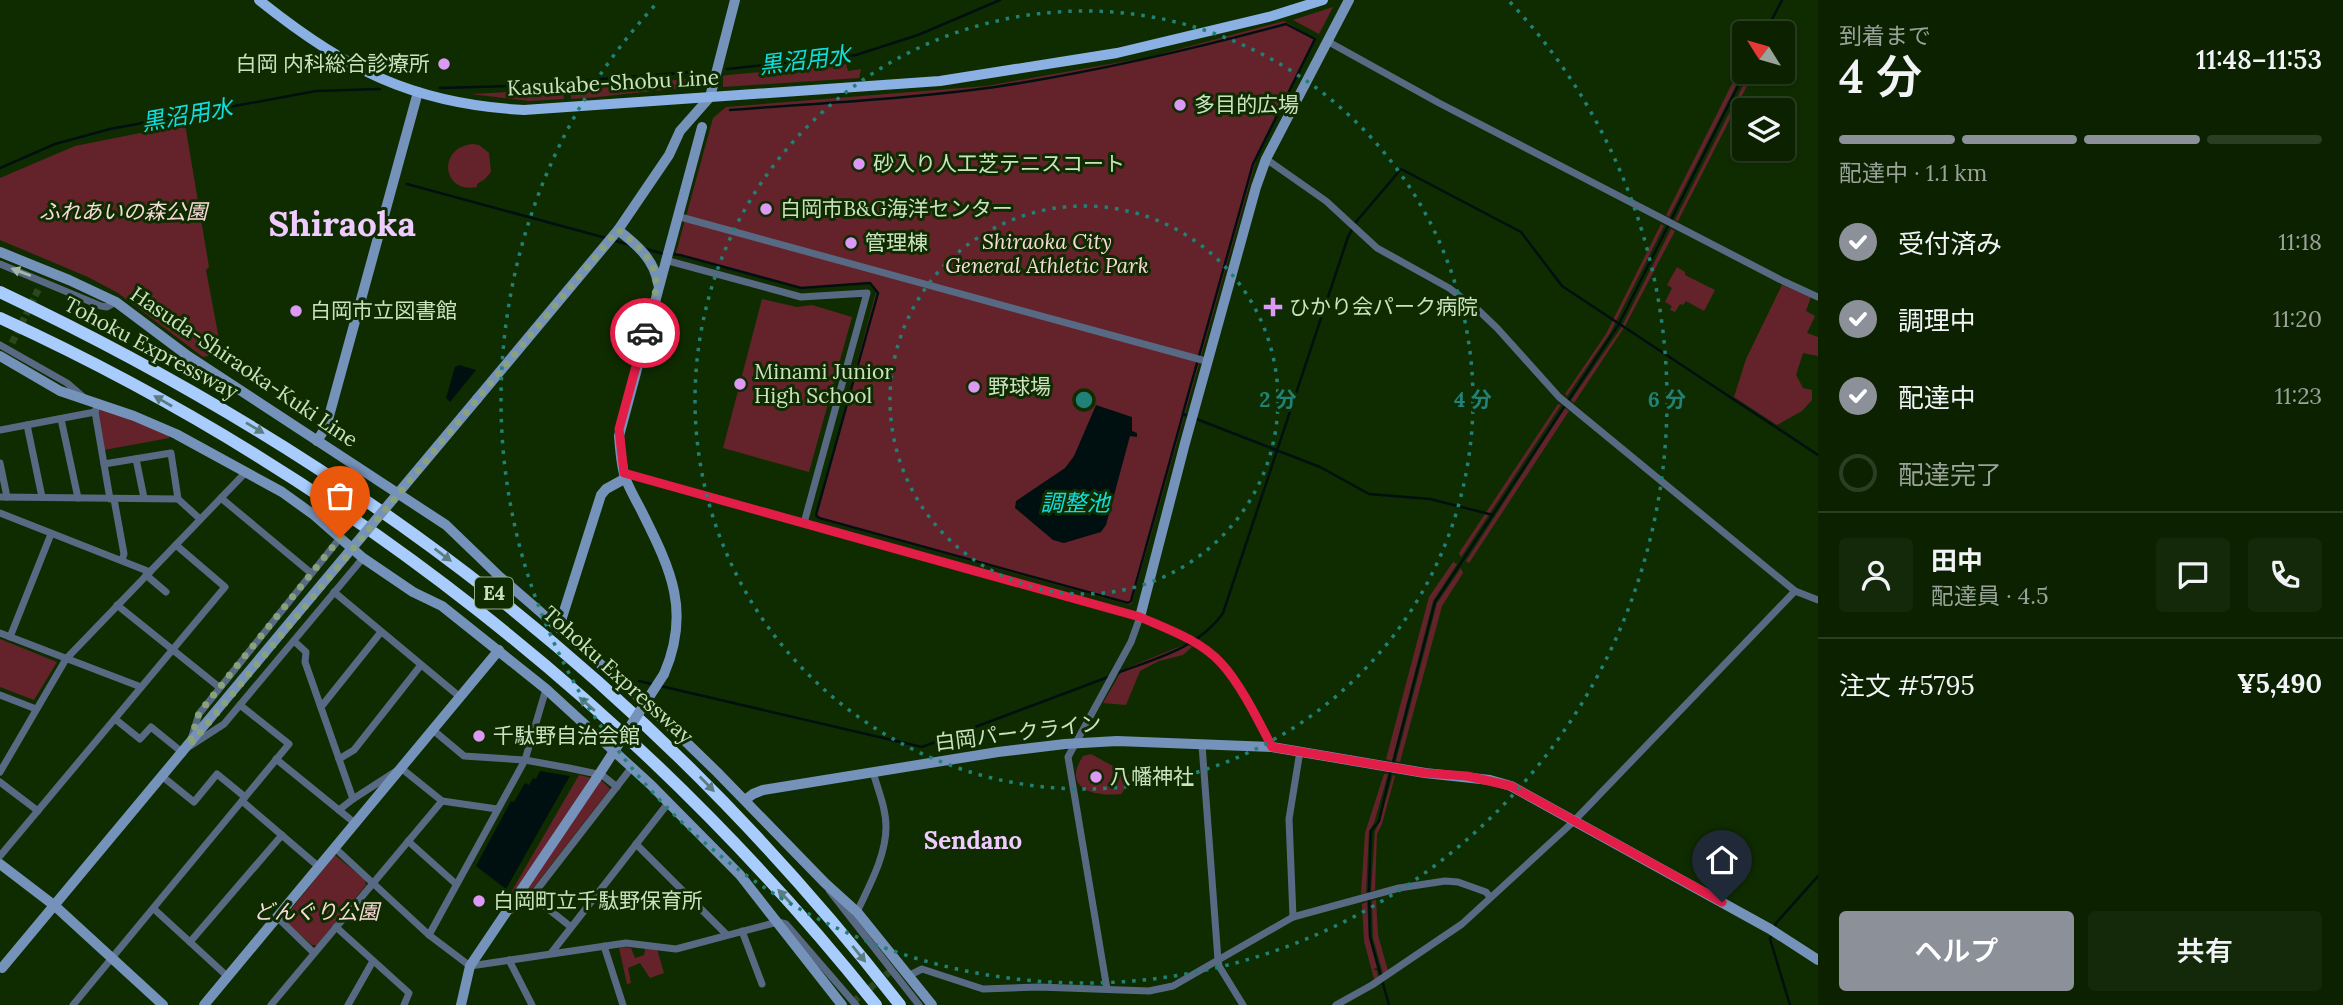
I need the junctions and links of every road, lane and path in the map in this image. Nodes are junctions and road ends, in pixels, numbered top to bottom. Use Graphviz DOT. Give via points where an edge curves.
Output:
graph roads {
  1 [pos="259,0"];
  2 [pos="735,0"];
  3 [pos="1322,0"];
  4 [pos="1349,0"];
  5 [pos="1327,41"];
  6 [pos="418,92"];
  7 [pos="710,97"];
  8 [pos="702,127"];
  9 [pos="1266,159"];
  10 [pos="684,218"];
  11 [pos="618,230"];
  12 [pos="0,252"];
  13 [pos="666,260"];
  14 [pos="0,264"];
  15 [pos="658,287"];
  16 [pos="0,292"];
  17 [pos="1818,297"];
  18 [pos="116,302"];
  19 [pos="0,318"];
  20 [pos="0,345"];
  21 [pos="7,350"];
  22 [pos="1202,360"];
  23 [pos="96,407"];
  24 [pos="61,419"];
  25 [pos="27,425"];
  26 [pos="0,430"];
  27 [pos="317,441"];
  28 [pos="136,459"];
  29 [pos="0,463"];
  30 [pos="103,464"];
  31 [pos="246,472"];
  32 [pos="625,476"];
  33 [pos="3,497"];
  34 [pos="43,497"];
  35 [pos="78,498"];
  36 [pos="144,498"];
  37 [pos="221,498"];
  38 [pos="112,499"];
  39 [pos="178,499"];
  40 [pos="2,514"];
  41 [pos="200,519"];
  42 [pos="804,523"];
  43 [pos="0,525"];
  44 [pos="51,534"];
  45 [pos="340,538"];
  46 [pos="176,545"];
  47 [pos="363,558"];
  48 [pos="122,560"];
  49 [pos="148,573"];
  50 [pos="311,573"];
  51 [pos="1795,591"];
  52 [pos="166,592"];
  53 [pos="334,592"];
  54 [pos="1818,600"];
  55 [pos="117,605"];
  56 [pos="1140,617"];
  57 [pos="559,627"];
  58 [pos="382,632"];
  59 [pos="0,633"];
  60 [pos="10,637"];
  61 [pos="293,641"];
  62 [pos="174,650"];
  63 [pos="499,650"];
  64 [pos="66,659"];
  65 [pos="421,665"];
  66 [pos="141,687"];
  67 [pos="219,687"];
  68 [pos="546,689"];
  69 [pos="0,695"];
  70 [pos="460,697"];
  71 [pos="240,705"];
  72 [pos="321,706"];
  73 [pos="36,709"];
  74 [pos="115,719"];
  75 [pos="433,730"];
  76 [pos="1074,743"];
  77 [pos="1202,745"];
  78 [pos="1272,747"];
  79 [pos="186,750"];
  80 [pos="1300,751"];
  81 [pos="276,759"];
  82 [pos="339,759"];
  83 [pos="524,760"];
  84 [pos="632,767"];
  85 [pos="401,768"];
  86 [pos="0,772"];
  87 [pos="873,772"];
  88 [pos="163,777"];
  89 [pos="0,782"];
  90 [pos="617,787"];
  91 [pos="244,799"];
  92 [pos="353,799"];
  93 [pos="745,800"];
  94 [pos="442,801"];
  95 [pos="668,802"];
  96 [pos="339,810"];
  97 [pos="497,810"];
  98 [pos="38,811"];
  99 [pos="1573,822"];
  100 [pos="356,824"];
  101 [pos="282,835"];
  102 [pos="408,841"];
  103 [pos="636,844"];
  104 [pos="335,848"];
  105 [pos="0,856"];
  106 [pos="0,864"];
  107 [pos="320,867"];
  108 [pos="372,883"];
  109 [pos="825,883"];
  110 [pos="456,884"];
  111 [pos="1490,897"];
  112 [pos="55,906"];
  113 [pos="153,909"];
  114 [pos="857,912"];
  115 [pos="277,917"];
  116 [pos="1293,917"];
  117 [pos="778,922"];
  118 [pos="336,927"];
  119 [pos="572,927"];
  120 [pos="742,931"];
  121 [pos="726,934"];
  122 [pos="429,935"];
  123 [pos="190,942"];
  124 [pos="604,946"];
  125 [pos="552,952"];
  126 [pos="314,953"];
  127 [pos="113,958"];
  128 [pos="509,960"];
  129 [pos="1218,960"];
  130 [pos="1818,960"];
  131 [pos="373,961"];
  132 [pos="470,966"];
  133 [pos="2,968"];
  134 [pos="910,975"];
  135 [pos="228,976"];
  136 [pos="762,984"];
  137 [pos="1107,989"];
  138 [pos="530,1002"];
  139 [pos="74,1005"];
  140 [pos="163,1005"];
  141 [pos="204,1005"];
  142 [pos="271,1005"];
  143 [pos="348,1005"];
  144 [pos="404,1005"];
  145 [pos="461,1005"];
  146 [pos="520,1005"];
  147 [pos="623,1005"];
  148 [pos="842,1005"];
  149 [pos="856,1005"];
  150 [pos="876,1005"];
  151 [pos="900,1005"];
  152 [pos="919,1005"];
  153 [pos="932,1005"];
  154 [pos="1243,1005"];
  155 [pos="1336,1005"];
  1 -- 6 [label="main road, Kasukabe-Shobu Line" via="342,60"];
  2 -- 7 [label="street"];
  3 -- 7 [label="main road, Kasukabe-Shobu Line" via="1192,36 1014,70 940,81"];
  4 -- 5 [label="street"];
  5 -- 9 [label="street"];
  5 -- 17 [label="street"];
  6 -- 7 [label="main road, Kasukabe-Shobu Line" via="487,108 524,110"];
  6 -- 27 [label="street" via="326,426"];
  7 -- 11 [label="street" via="680,131"];
  8 -- 13 [label="street"];
  9 -- 51 [label="street" via="1325,201 1377,248 1477,309 1559,397"];
  9 -- 56 [label="street"];
  10 -- 22 [label="street"];
  11 -- 15 [label="street" via="646,256"];
  11 -- 79 [label="street, bridge"];
  12 -- 18 [label="street, Hasuda-Shiraoka-Kuki Line"];
  13 -- 15 [label="street"];
  13 -- 42 [label="street" via="802,297 867,293"];
  18 -- 14 [label="street, one-way" via="101,306"];
  15 -- 32 [label="street" via="619,429"];
  16 -- 151 [label="highway, Tohoku Expressway / E4, one-way" via="123,353 299,455 431,545 533,624 704,781"];
  18 -- 27 [label="street, Hasuda-Shiraoka-Kuki Line"];
  150 -- 19 [label="highway, Tohoku Expressway / E4, one-way" via="719,827 590,706 471,606 351,517 240,446 129,382"];
  20 -- 21 [label="street"];
  21 -- 23 [label="street" via="60,391"];
  23 -- 24 [label="street"];
  23 -- 30 [label="street"];
  23 -- 31 [label="street" via="176,434"];
  24 -- 25 [label="street"];
  24 -- 35 [label="street"];
  25 -- 26 [label="street"];
  25 -- 34 [label="street"];
  27 -- 57 [label="street, Hasuda-Shiraoka-Kuki Line" via="446,525"];
  28 -- 30 [label="street"];
  28 -- 36 [label="street"];
  28 -- 39 [label="street" via="171,453"];
  29 -- 33 [label="street"];
  30 -- 38 [label="street"];
  31 -- 37 [label="street"];
  31 -- 45 [label="street" via="282,492"];
  32 -- 42 [label="street"];
  32 -- 57 [label="street" via="601,495"];
  32 -- 132 [label="street, bridge" via="676,594 678,624 673,650 664,674"];
  33 -- 34 [label="street"];
  34 -- 35 [label="street"];
  35 -- 38 [label="street"];
  36 -- 38 [label="street"];
  36 -- 39 [label="street"];
  37 -- 41 [label="street"];
  37 -- 50 [label="street"];
  38 -- 48 [label="street"];
  39 -- 41 [label="street"];
  40 -- 43 [label="street"];
  40 -- 44 [label="street"];
  41 -- 46 [label="street"];
  42 -- 56 [label="street"];
  44 -- 48 [label="street"];
  44 -- 60 [label="street"];
  45 -- 47 [label="street"];
  45 -- 50 [label="street"];
  46 -- 49 [label="street"];
  46 -- 62 [label="street" via="225,587"];
  47 -- 53 [label="street"];
  47 -- 63 [label="street" via="442,606"];
  48 -- 49 [label="street"];
  49 -- 52 [label="street"];
  49 -- 55 [label="street"];
  50 -- 67 [label="street"];
  51 -- 54 [label="street"];
  51 -- 99 [label="street"];
  53 -- 58 [label="street"];
  53 -- 61 [label="street"];
  55 -- 62 [label="street"];
  55 -- 64 [label="street"];
  56 -- 76 [label="street" via="1131,642"];
  56 -- 78 [label="street" via="1198,644 1220,662"];
  57 -- 93 [label="street, Hasuda-Shiraoka-Kuki Line"];
  58 -- 65 [label="street"];
  58 -- 72 [label="street"];
  59 -- 60 [label="street"];
  60 -- 64 [label="street"];
  61 -- 71 [label="street"];
  61 -- 72 [label="street" via="306,652 305,662"];
  62 -- 66 [label="street"];
  62 -- 67 [label="street"];
  63 -- 68 [label="street"];
  63 -- 70 [label="street"];
  64 -- 66 [label="street"];
  64 -- 73 [label="street"];
  65 -- 70 [label="street"];
  65 -- 82 [label="street" via="354,750"];
  66 -- 74 [label="street"];
  67 -- 79 [label="street" via="199,713"];
  68 -- 83 [label="street"];
  68 -- 84 [label="street"];
  69 -- 73 [label="street"];
  70 -- 75 [label="street"];
  71 -- 79 [label="street" via="224,724"];
  71 -- 81 [label="street" via="289,744"];
  72 -- 82 [label="street"];
  73 -- 86 [label="street"];
  74 -- 79 [label="street" via="140,739 151,727"];
  74 -- 98 [label="street"];
  75 -- 83 [label="street" via="464,755"];
  75 -- 85 [label="street"];
  76 -- 77 [label="street, 白岡パークライン"];
  76 -- 87 [label="street, 白岡パークライン"];
  76 -- 137 [label="street" via="1069,757"];
  77 -- 78 [label="street, 白岡パークライン"];
  77 -- 129 [label="street"];
  78 -- 80 [label="street, 白岡パークライン"];
  79 -- 88 [label="street"];
  80 -- 99 [label="street, 白岡パークライン" via="1490,780 1511,786"];
  80 -- 116 [label="street" via="1289,819"];
  81 -- 91 [label="street"];
  81 -- 96 [label="street"];
  82 -- 92 [label="street"];
  83 -- 90 [label="street" via="602,775"];
  83 -- 97 [label="street"];
  84 -- 90 [label="street"];
  84 -- 95 [label="street"];
  85 -- 92 [label="street"];
  85 -- 94 [label="street"];
  85 -- 100 [label="street"];
  87 -- 93 [label="street, 白岡パークライン" via="763,790"];
  87 -- 114 [label="street" via="886,826 884,844"];
  88 -- 91 [label="street" via="194,802 217,774"];
  88 -- 112 [label="street"];
  89 -- 98 [label="street"];
  90 -- 119 [label="street" via="532,896"];
  91 -- 101 [label="street"];
  91 -- 113 [label="street"];
  92 -- 96 [label="street"];
  93 -- 109 [label="street, Hasuda-Shiraoka-Kuki Line"];
  94 -- 97 [label="street"];
  94 -- 102 [label="street"];
  95 -- 103 [label="street"];
  95 -- 117 [label="street" via="740,874"];
  96 -- 100 [label="street"];
  97 -- 110 [label="street"];
  98 -- 105 [label="street"];
  99 -- 111 [label="street"];
  99 -- 130 [label="street"];
  100 -- 104 [label="street"];
  101 -- 107 [label="street"];
  101 -- 123 [label="street"];
  102 -- 108 [label="street"];
  102 -- 110 [label="street"];
  103 -- 119 [label="street"];
  103 -- 121 [label="street"];
  104 -- 107 [label="street"];
  104 -- 108 [label="street"];
  106 -- 112 [label="street"];
  107 -- 115 [label="street"];
  108 -- 118 [label="street"];
  108 -- 122 [label="street"];
  109 -- 114 [label="street, Hasuda-Shiraoka-Kuki Line"];
  109 -- 152 [label="street"];
  110 -- 122 [label="street"];
  111 -- 116 [label="street" via="1445,881 1399,888"];
  111 -- 155 [label="street" via="1462,924"];
  112 -- 127 [label="street"];
  112 -- 133 [label="street"];
  113 -- 123 [label="street"];
  113 -- 127 [label="street"];
  114 -- 134 [label="street, Hasuda-Shiraoka-Kuki Line"];
  115 -- 126 [label="street"];
  115 -- 135 [label="street"];
  116 -- 129 [label="street"];
  117 -- 120 [label="street"];
  117 -- 148 [label="street"];
  117 -- 149 [label="street" via="786,924"];
  118 -- 126 [label="street"];
  118 -- 131 [label="street"];
  119 -- 125 [label="street"];
  120 -- 121 [label="street"];
  120 -- 136 [label="street"];
  121 -- 124 [label="street" via="676,948 626,943"];
  122 -- 132 [label="street"];
  123 -- 135 [label="street"];
  124 -- 125 [label="street"];
  124 -- 147 [label="street"];
  125 -- 128 [label="street"];
  126 -- 142 [label="street"];
  127 -- 139 [label="street"];
  127 -- 140 [label="street"];
  128 -- 132 [label="street"];
  128 -- 138 [label="street"];
  129 -- 137 [label="street" via="1162,989"];
  129 -- 154 [label="street"];
  131 -- 143 [label="street"];
  131 -- 144 [label="street" via="409,993"];
  132 -- 145 [label="street"];
  134 -- 137 [label="street" via="922,969 983,989"];
  134 -- 153 [label="street, Hasuda-Shiraoka-Kuki Line"];
  135 -- 141 [label="street"];
  138 -- 146 [label="street"];
}
